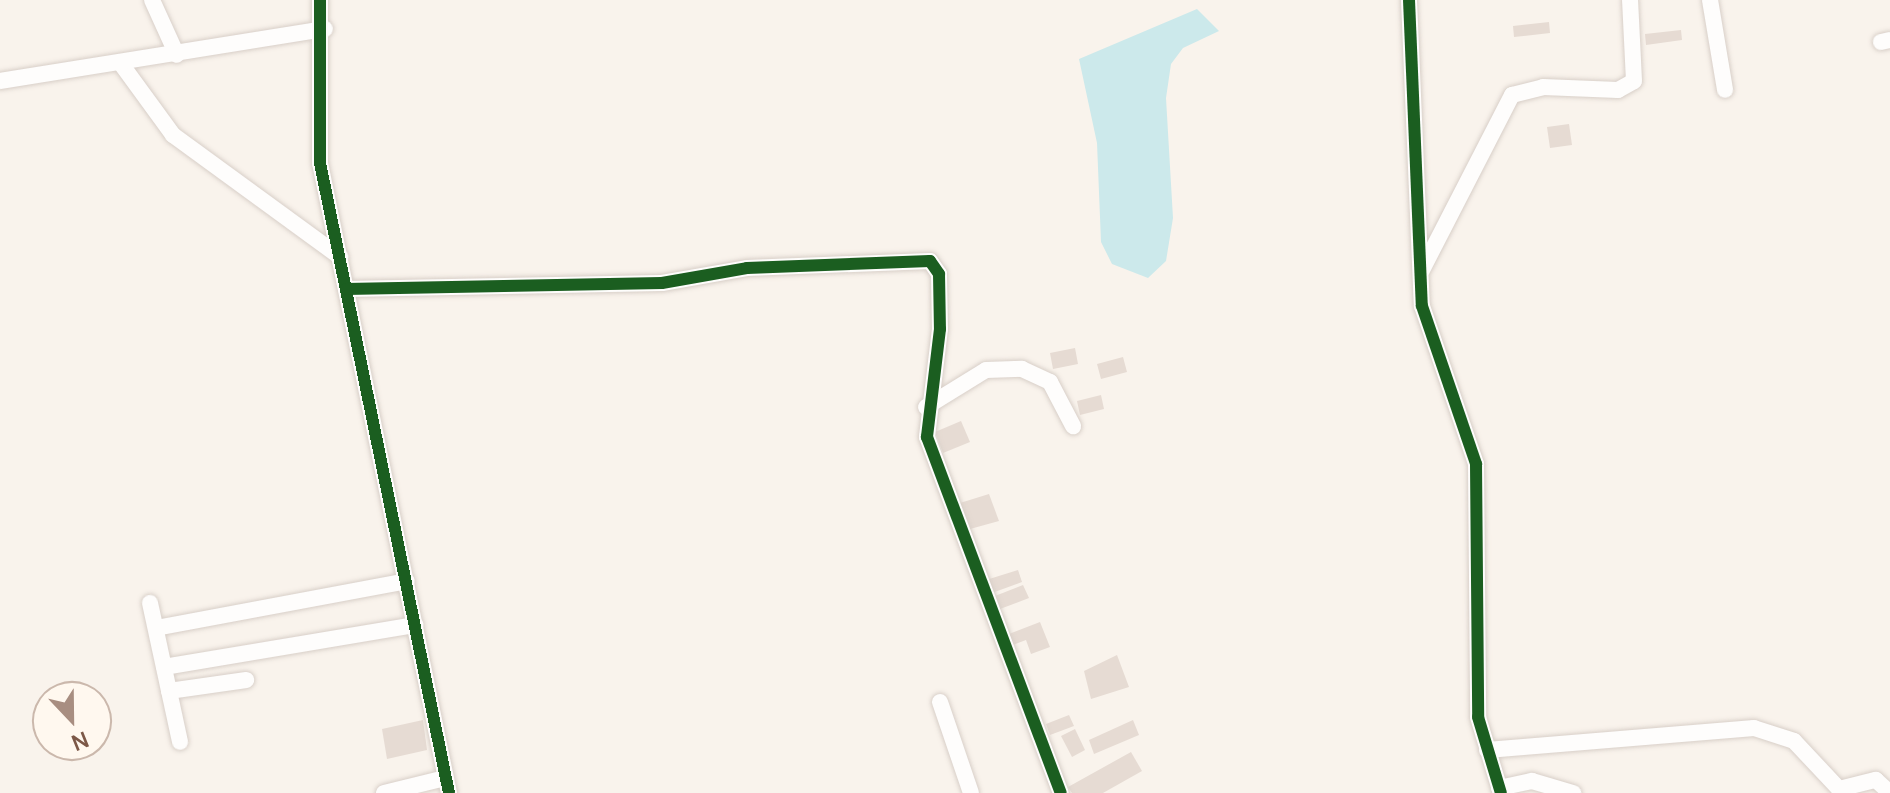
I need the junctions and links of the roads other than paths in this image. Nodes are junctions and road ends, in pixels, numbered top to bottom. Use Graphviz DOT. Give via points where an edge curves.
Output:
graph roads {
  1 [pos="152,0"];
  2 [pos="320,0"];
  3 [pos="1409,0"];
  4 [pos="1630,0"];
  5 [pos="1710,0"];
  6 [pos="325,29"];
  7 [pos="177,55"];
  8 [pos="122,65"];
  9 [pos="0,81"];
  10 [pos="1725,90"];
  11 [pos="340,257"];
  12 [pos="1421,273"];
  13 [pos="346,289"];
  14 [pos="926,407"];
  15 [pos="1073,426"];
  16 [pos="407,581"];
  17 [pos="150,603"];
  18 [pos="416,625"];
  19 [pos="156,628"];
  20 [pos="164,667"];
  21 [pos="246,680"];
  22 [pos="169,691"];
  23 [pos="940,702"];
  24 [pos="180,742"];
  25 [pos="1487,750"];
  26 [pos="447,786"];
  27 [pos="1500,790"];
  28 [pos="384,793"];
  29 [pos="971,793"];
  30 [pos="1061,793"];
  31 [pos="1573,793"];
  32 [pos="1890,793"];
  1 -- 7 [label="street"];
  2 -- 6 [label="street"];
  3 -- 12 [label="street"];
  4 -- 12 [label="street" via="1634,81 1618,90 1543,87 1512,95"];
  5 -- 10 [label="street"];
  6 -- 7 [label="street"];
  6 -- 11 [label="street" via="316,132"];
  7 -- 8 [label="street"];
  8 -- 9 [label="street"];
  8 -- 11 [label="street" via="173,135"];
  11 -- 13 [label="street"];
  12 -- 25 [label="street" via="1425,317 1476,464 1478,717"];
  13 -- 14 [label="street" via="662,283 747,268 923,257 939,274 940,303"];
  13 -- 16 [label="street"];
  14 -- 15 [label="street" via="986,370 1022,369 1050,382"];
  14 -- 30 [label="street" via="932,453"];
  16 -- 18 [label="street"];
  16 -- 19 [label="street"];
  17 -- 19 [label="street"];
  18 -- 20 [label="street"];
  18 -- 26 [label="street"];
  19 -- 20 [label="street"];
  20 -- 22 [label="street"];
  21 -- 22 [label="street"];
  22 -- 24 [label="street"];
  23 -- 29 [label="street"];
  25 -- 27 [label="street"];
  25 -- 32 [label="street" via="1754,728 1794,741 1839,789 1876,780"];
  26 -- 28 [label="street"];
  27 -- 31 [label="street" via="1532,781"];
}
